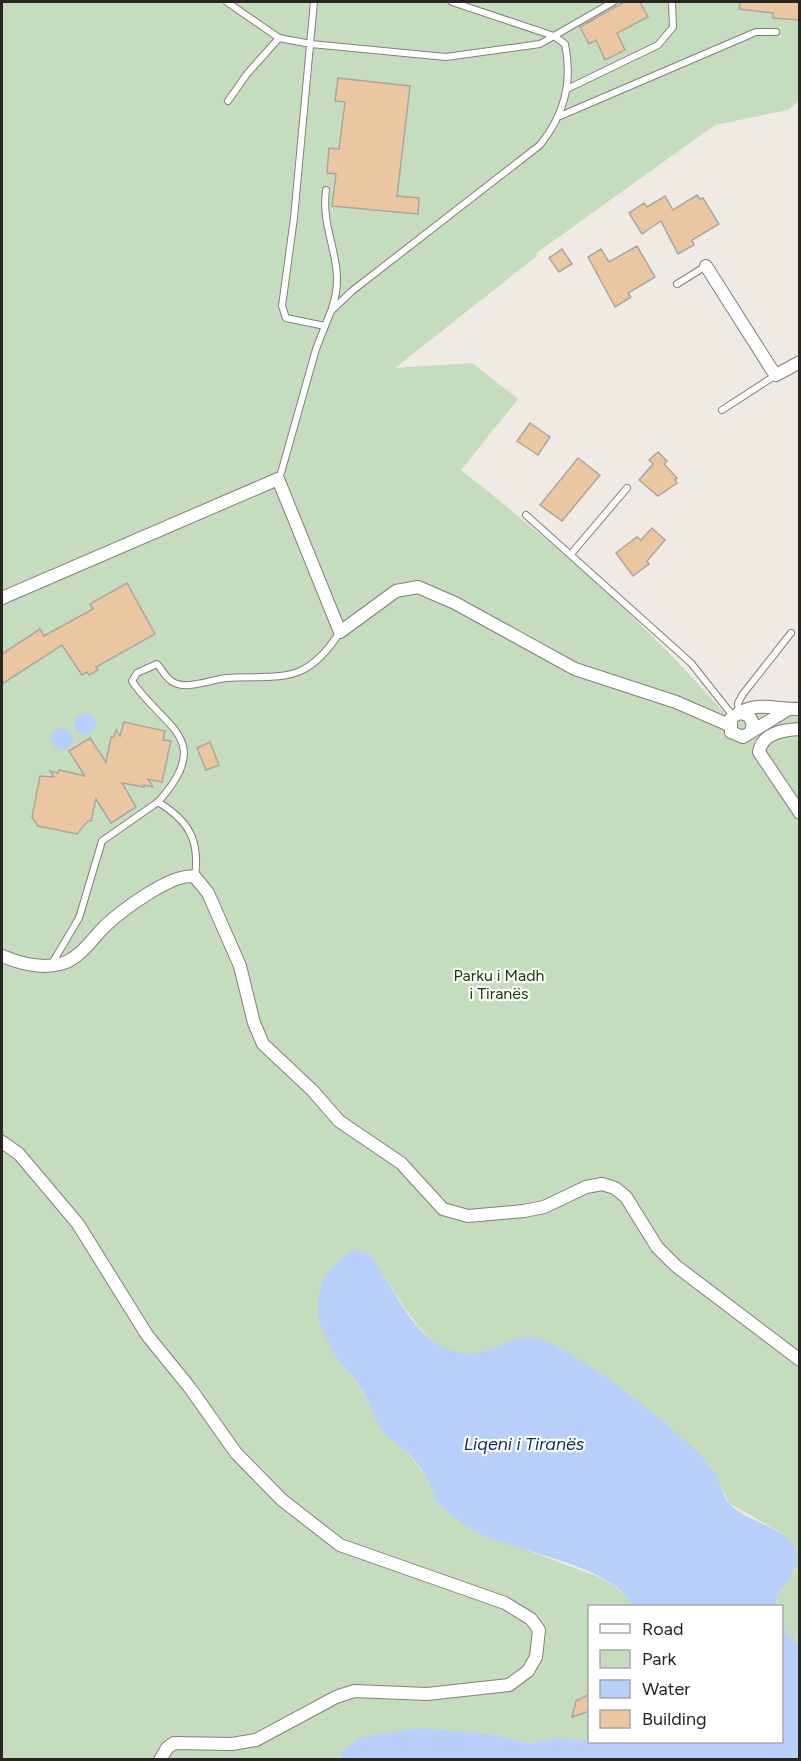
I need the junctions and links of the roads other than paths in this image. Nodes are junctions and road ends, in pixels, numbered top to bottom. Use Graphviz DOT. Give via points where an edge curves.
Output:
graph roads {
  1 [pos="227,2"];
  2 [pos="314,2"];
  3 [pos="452,2"];
  4 [pos="613,2"];
  5 [pos="672,2"];
  6 [pos="776,32"];
  7 [pos="554,36"];
  8 [pos="279,38"];
  9 [pos="311,44"];
  10 [pos="567,89"];
  11 [pos="228,101"];
  12 [pos="560,116"];
  13 [pos="326,190"];
  14 [pos="706,266"];
  15 [pos="677,284"];
  16 [pos="331,311"];
  17 [pos="325,326"];
  18 [pos="800,362"];
  19 [pos="776,375"];
  20 [pos="722,410"];
  21 [pos="279,476"];
  22 [pos="627,488"];
  23 [pos="526,514"];
  24 [pos="571,554"];
  25 [pos="2,598"];
  26 [pos="340,632"];
  27 [pos="791,633"];
  28 [pos="793,710"];
  29 [pos="735,717"];
  30 [pos="800,729"];
  31 [pos="751,732"];
  32 [pos="158,802"];
  33 [pos="800,813"];
  34 [pos="195,877"];
  35 [pos="2,956"];
  36 [pos="51,965"];
  37 [pos="2,1142"];
  38 [pos="800,1360"];
  39 [pos="160,1760"];
  1 -- 8 [label="lane"];
  2 -- 9 [label="lane"];
  3 -- 7 [label="lane"];
  4 -- 7 [label="lane"];
  5 -- 10 [label="lane" via="673,27 658,45"];
  6 -- 12 [label="lane" via="756,32"];
  7 -- 9 [label="lane" via="540,44 446,57"];
  7 -- 10 [label="lane" via="565,44"];
  8 -- 9 [label="lane"];
  8 -- 11 [label="lane"];
  9 -- 17 [label="lane" via="282,306 286,318"];
  10 -- 12 [label="lane"];
  12 -- 16 [label="lane" via="525,159"];
  13 -- 16 [label="lane" via="325,221 339,280"];
  14 -- 15 [label="lane"];
  14 -- 19 [label="street"];
  16 -- 17 [label="lane"];
  17 -- 21 [label="lane"];
  18 -- 19 [label="street"];
  19 -- 20 [label="lane"];
  21 -- 25 [label="street"];
  21 -- 26 [label="street"];
  22 -- 24 [label="lane"];
  23 -- 24 [label="lane"];
  24 -- 29 [label="lane" via="692,663"];
  26 -- 29 [label="street" via="396,591 418,587 575,669"];
  26 -- 32 [label="lane" via="321,658 280,678 225,678 178,684 157,664 137,673 132,681 181,737 182,754 174,784"];
  27 -- 29 [label="lane" via="743,694"];
  28 -- 29 [label="street" via="758,706"];
  28 -- 31 [label="street"];
  29 -- 31 [label="street" via="752,719"];
  29 -- 31 [label="street" via="731,732 738,737"];
  30 -- 33 [label="street" via="770,735 759,752"];
  32 -- 34 [label="lane" via="180,818 194,836"];
  32 -- 36 [label="lane" via="100,845 79,918"];
  34 -- 36 [label="street" via="181,877 131,905 72,959"];
  34 -- 38 [label="street" via="208,893 240,966 263,1044 314,1091 339,1121 401,1163 443,1209 468,1216 524,1211 544,1207 586,1187 602,1184 615,1188 626,1197 657,1248 676,1266"];
  35 -- 36 [label="street"];
  37 -- 39 [label="street" via="19,1154 78,1224 147,1335 236,1453 282,1500 340,1545 505,1603 531,1619 539,1630 536,1658 528,1671 509,1685 427,1694 354,1691 256,1740 232,1744 174,1743"];
}
